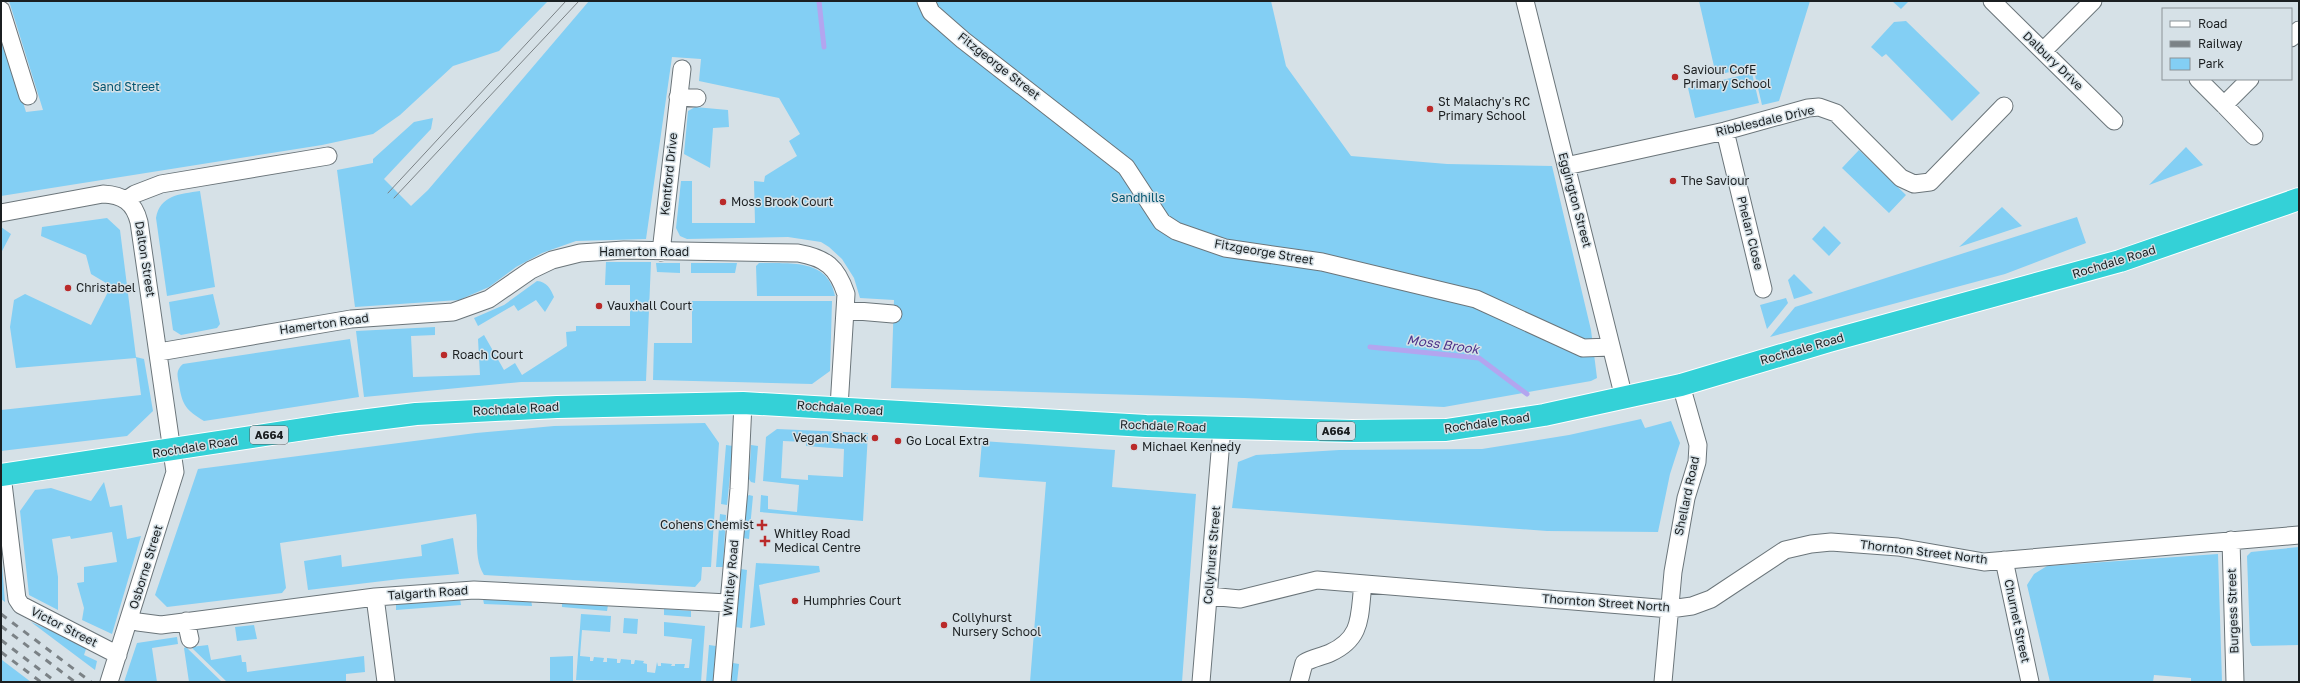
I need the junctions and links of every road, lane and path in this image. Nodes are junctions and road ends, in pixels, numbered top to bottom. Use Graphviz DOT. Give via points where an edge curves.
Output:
graph roads {
  1 [pos="926,1"];
  2 [pos="1525,1"];
  3 [pos="1992,1"];
  4 [pos="2093,1"];
  5 [pos="1,10"];
  6 [pos="2043,52"];
  7 [pos="682,69"];
  8 [pos="2199,80"];
  9 [pos="2249,80"];
  10 [pos="28,96"];
  11 [pos="678,97"];
  12 [pos="696,98"];
  13 [pos="2224,105"];
  14 [pos="2004,106"];
  15 [pos="2114,121"];
  16 [pos="1725,131"];
  17 [pos="2254,136"];
  18 [pos="328,156"];
  19 [pos="1566,166"];
  20 [pos="2299,199"];
  21 [pos="126,200"];
  22 [pos="1,213"];
  23 [pos="661,252"];
  24 [pos="1763,289"];
  25 [pos="846,310"];
  26 [pos="894,314"];
  27 [pos="1611,347"];
  28 [pos="159,352"];
  29 [pos="1681,385"];
  30 [pos="1624,398"];
  31 [pos="743,403"];
  32 [pos="839,408"];
  33 [pos="1222,428"];
  34 [pos="172,450"];
  35 [pos="2,475"];
  36 [pos="2299,535"];
  37 [pos="2231,540"];
  38 [pos="2004,560"];
  39 [pos="1363,584"];
  40 [pos="1209,596"];
  41 [pos="375,597"];
  42 [pos="728,603"];
  43 [pos="1670,608"];
  44 [pos="130,619"];
  45 [pos="186,621"];
  46 [pos="190,639"];
  47 [pos="118,655"];
  48 [pos="109,682"];
  49 [pos="386,682"];
  50 [pos="722,682"];
  51 [pos="1201,682"];
  52 [pos="1299,682"];
  53 [pos="1663,682"];
  54 [pos="2030,682"];
  55 [pos="2235,682"];
  1 -- 27 [label="street, Fitzgeorge Street" via="931,12 964,40 1126,167 1162,222 1176,232 1225,248 1322,262 1476,299 1583,348"];
  2 -- 19 [label="street, Eggington Street"];
  3 -- 6 [label="street, Dalbury Drive"];
  4 -- 6 [label="street"];
  5 -- 10 [label="street"];
  6 -- 15 [label="street, Dalbury Drive"];
  7 -- 11 [label="street, Kentford Drive"];
  8 -- 13 [label="street"];
  9 -- 13 [label="street"];
  11 -- 12 [label="street"];
  11 -- 23 [label="street, Kentford Drive"];
  13 -- 17 [label="street"];
  14 -- 16 [label="street, Ribblesdale Drive" via="1930,182 1914,184 1901,178 1836,113 1819,107"];
  16 -- 19 [label="street, Ribblesdale Drive"];
  16 -- 24 [label="street, Phelan Close"];
  18 -- 21 [label="street" via="161,184"];
  19 -- 27 [label="street, Eggington Street"];
  20 -- 29 [label="highway, Rochdale Road / A664" via="2120,261 1829,341"];
  21 -- 22 [label="street" via="116,195 103,194"];
  21 -- 28 [label="street, Dalton Street" via="136,210 139,222"];
  23 -- 25 [label="street, Hamerton Road" via="798,253 816,256 835,271 841,280 846,294"];
  23 -- 28 [label="street, Hamerton Road" via="580,252 552,260 531,270 489,299 453,312 351,319"];
  25 -- 26 [label="street"];
  25 -- 32 [label="street, Hamerton Road"];
  27 -- 30 [label="street, Eggington Street"];
  28 -- 34 [label="street, Dalton Street"];
  29 -- 30 [label="highway, Rochdale Road / A664"];
  29 -- 43 [label="street, Shellard Road" via="1698,445 1680,526"];
  30 -- 33 [label="highway, Rochdale Road / A664" via="1544,415 1446,430"];
  31 -- 32 [label="highway, Rochdale Road / A664"];
  31 -- 34 [label="highway, Rochdale Road / A664" via="562,407 416,414"];
  31 -- 42 [label="street, Whitley Road" via="739,489"];
  32 -- 33 [label="highway, Rochdale Road / A664"];
  33 -- 40 [label="street, Collyhurst Street"];
  34 -- 35 [label="highway, Rochdale Road / A664"];
  34 -- 44 [label="street, Osborne Street" via="175,472"];
  35 -- 47 [label="street, Victor Street" via="17,599 21,605"];
  36 -- 37 [label="street, Thornton Street North"];
  37 -- 38 [label="street, Thornton Street North"];
  37 -- 55 [label="street, Burgess Street"];
  38 -- 43 [label="street, Thornton Street North" via="1984,562 1898,547 1831,542 1812,544 1785,550 1710,599 1692,606"];
  38 -- 54 [label="street, Churnet Street"];
  39 -- 40 [label="street, Thornton Street North" via="1316,580 1240,599"];
  39 -- 43 [label="street, Thornton Street North"];
  39 -- 52 [label="street" via="1355,634 1340,648 1304,663"];
  40 -- 51 [label="street, Collyhurst Street"];
  41 -- 42 [label="street, Talgarth Road" via="474,590"];
  41 -- 45 [label="street, Talgarth Road"];
  41 -- 49 [label="street"];
  42 -- 50 [label="street, Whitley Road"];
  43 -- 53 [label="street, Shellard Road"];
  44 -- 45 [label="street, Talgarth Road" via="161,625"];
  44 -- 47 [label="street, Osborne Street"];
  45 -- 46 [label="street"];
  47 -- 48 [label="street, Osborne Street"];
}
